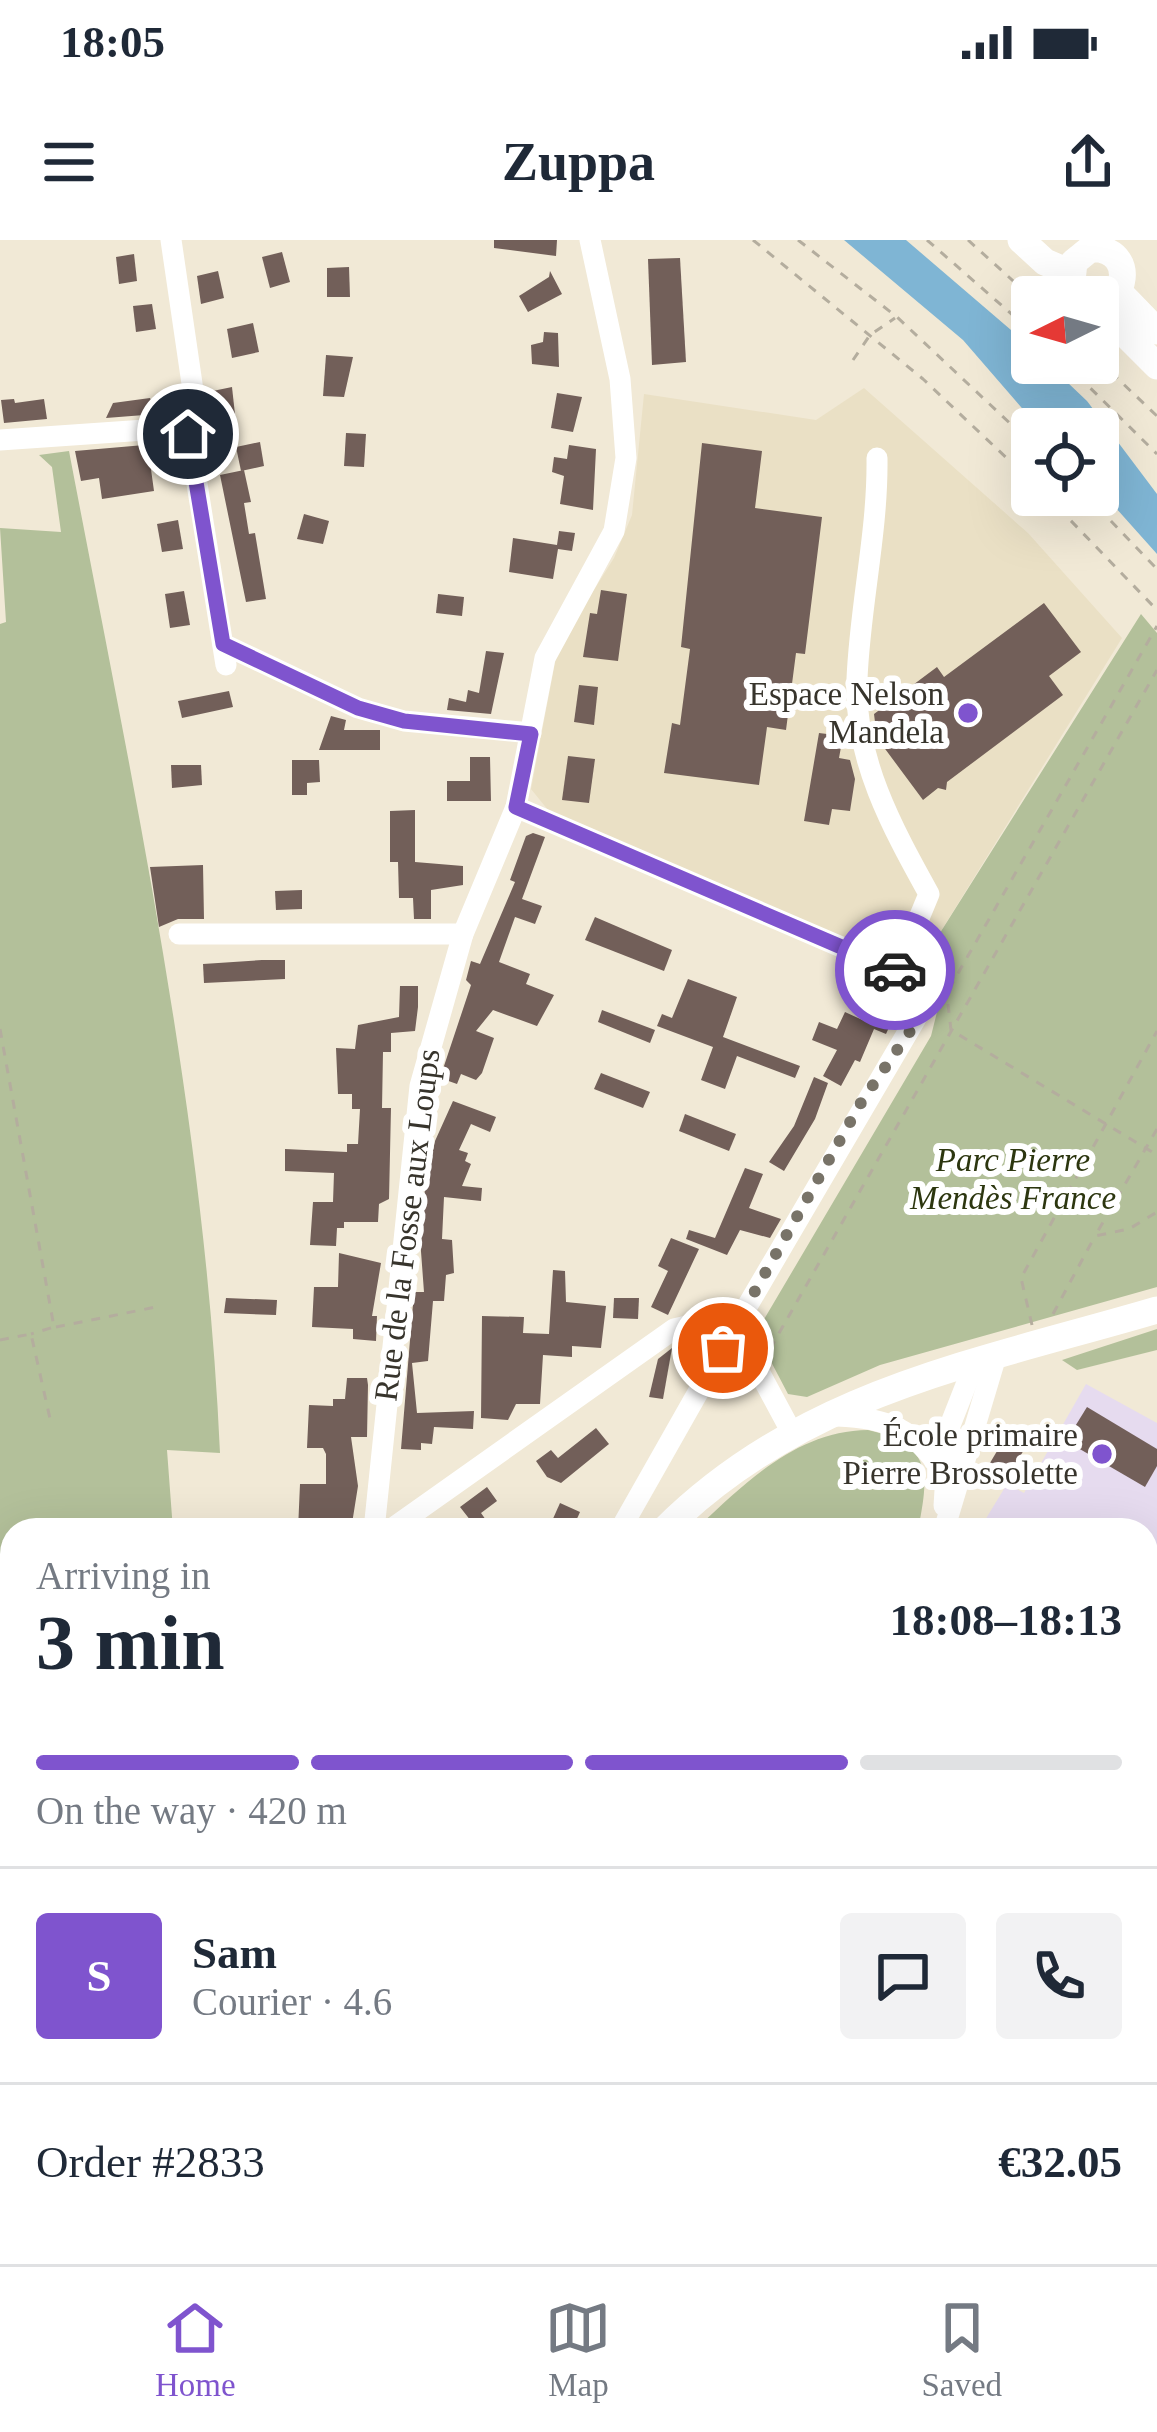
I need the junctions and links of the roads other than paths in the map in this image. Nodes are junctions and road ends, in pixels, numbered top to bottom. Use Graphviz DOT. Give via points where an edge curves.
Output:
graph roads {
  1 [pos="171,240"];
  2 [pos="590,240"];
  3 [pos="1021,240"];
  4 [pos="1116,247"];
  5 [pos="1072,267"];
  6 [pos="1119,281"];
  7 [pos="1119,308"];
  8 [pos="1119,317"];
  9 [pos="1157,331"];
  10 [pos="1157,366"];
  11 [pos="188,434"];
  12 [pos="0,440"];
  13 [pos="877,458"];
  14 [pos="531,734"];
  15 [pos="516,807"];
  16 [pos="179,934"];
  17 [pos="463,934"];
  18 [pos="897,971"];
  19 [pos="1157,1310"];
  20 [pos="735,1327"];
  21 [pos="986,1359"];
  22 [pos="824,1415"];
  23 [pos="791,1431"];
  24 [pos="943,1472"];
  25 [pos="375,1518"];
  26 [pos="406,1518"];
  27 [pos="627,1518"];
  28 [pos="677,1518"];
  29 [pos="944,1518"];
  30 [pos="947,1518"];
  1 -- 11 [label="street" via="195,404"];
  2 -- 14 [label="street, Rue de la Fosse aux Loups" via="620,379 626,458 614,531 552,642"];
  3 -- 5 [label="main road" via="1045,262"];
  4 -- 5 [label="main road" via="1090,249"];
  4 -- 6 [label="main road"];
  7 -- 9 [label="main road"];
  8 -- 10 [label="main road"];
  11 -- 12 [label="street" via="174,428"];
  11 -- 14 [label="street" via="225,654 404,721"];
  13 -- 18 [label="street" via="859,704 885,814 929,894"];
  14 -- 15 [label="street, Rue de la Fosse aux Loups"];
  15 -- 17 [label="street, Rue de la Fosse aux Loups"];
  15 -- 18 [label="street"];
  16 -- 17 [label="street"];
  17 -- 25 [label="street, Rue de la Fosse aux Loups" via="420,1086"];
  18 -- 20 [label="street" via="925,985 926,1008 862,1101"];
  19 -- 21 [label="main road"];
  20 -- 23 [label="street"];
  20 -- 26 [label="street" via="721,1318 674,1329"];
  20 -- 27 [label="street"];
  21 -- 22 [label="main road"];
  21 -- 24 [label="street" via="949,1428"];
  21 -- 30 [label="street"];
  22 -- 23 [label="main road"];
  22 -- 24 [label="street" via="903,1426"];
  23 -- 28 [label="main road" via="746,1457"];
  24 -- 29 [label="street"];
}
